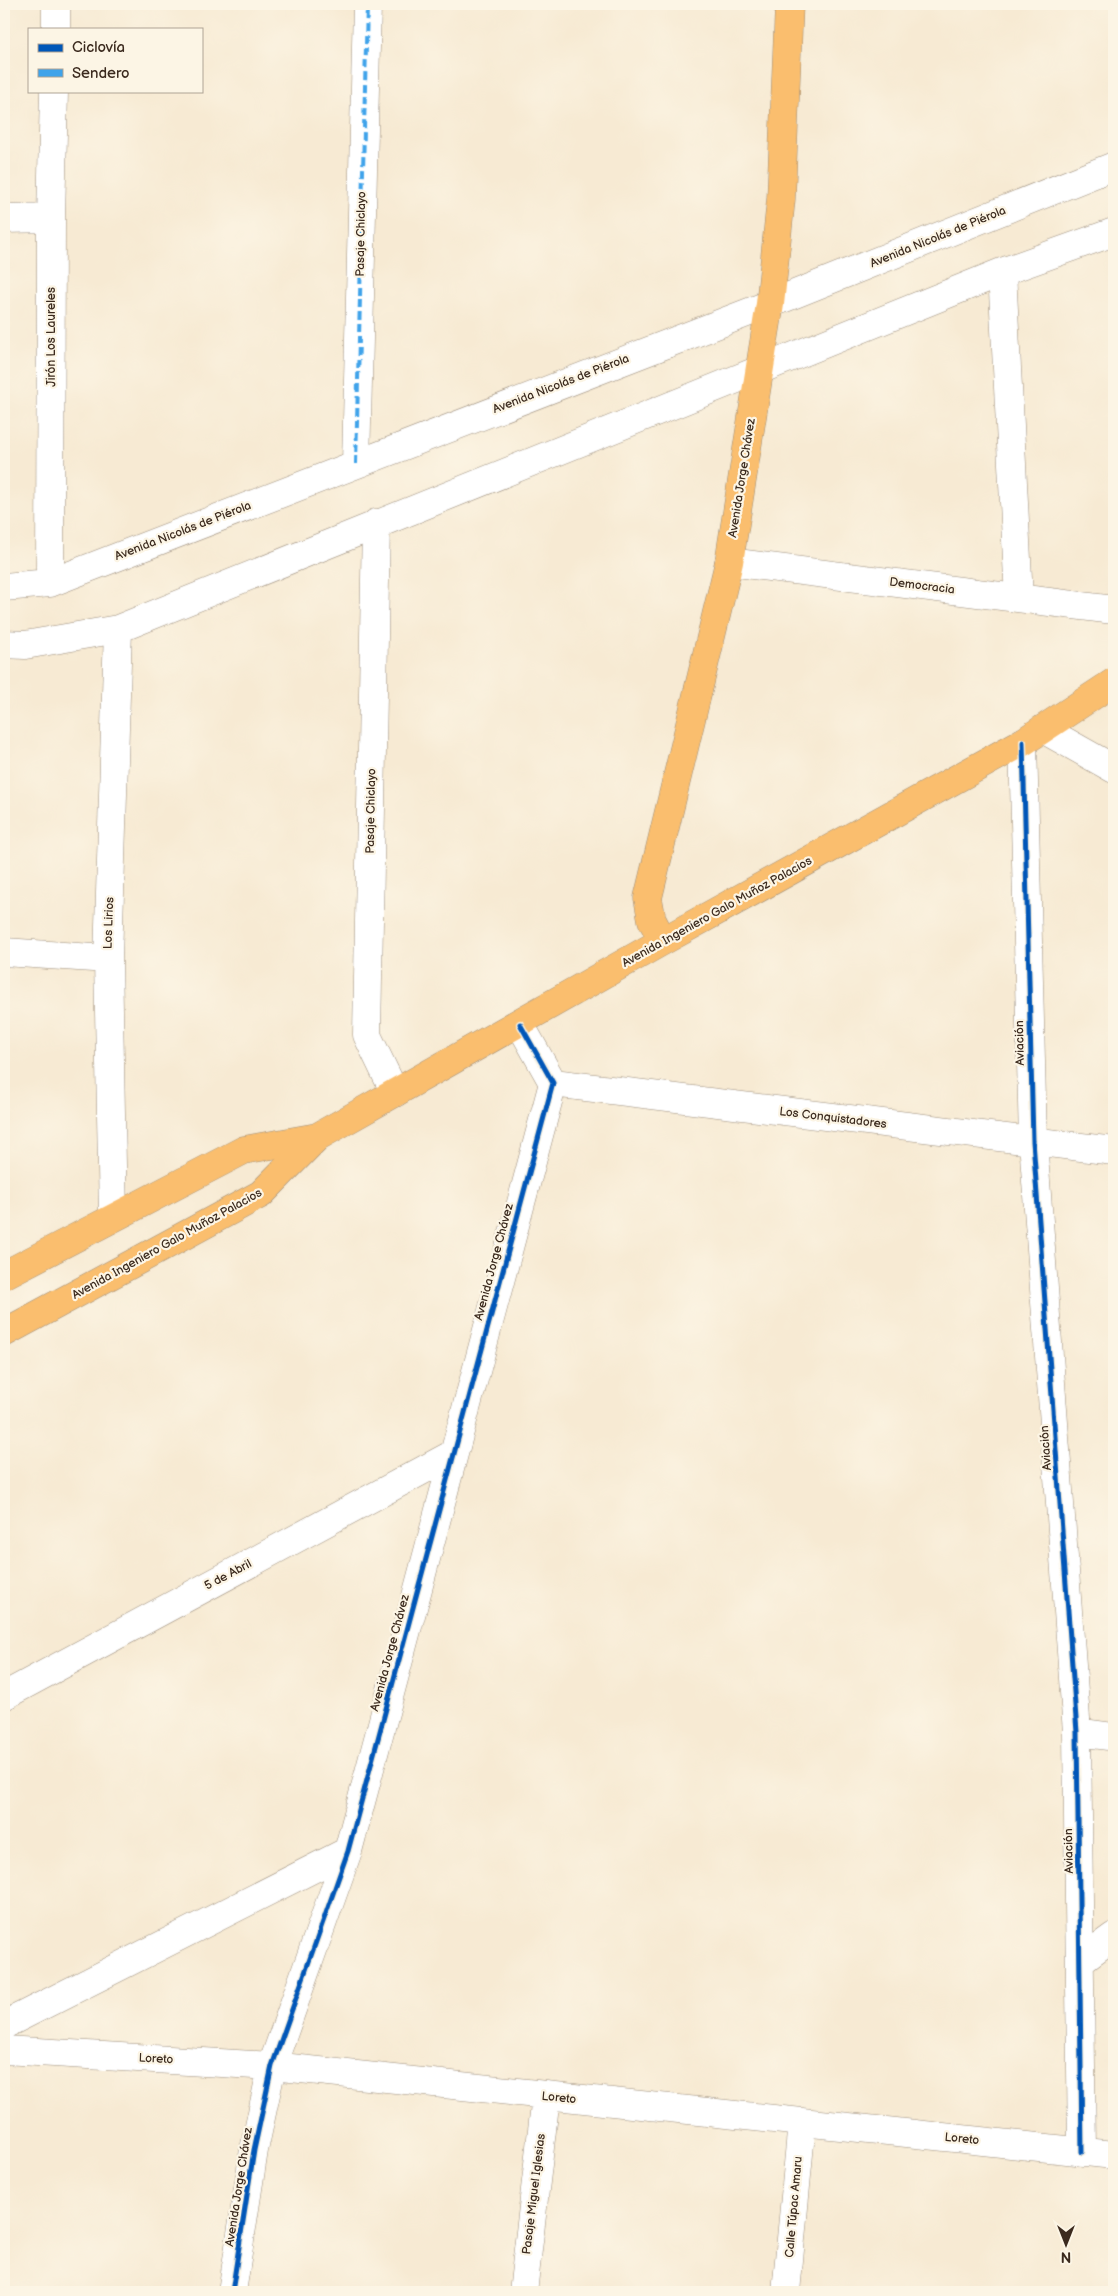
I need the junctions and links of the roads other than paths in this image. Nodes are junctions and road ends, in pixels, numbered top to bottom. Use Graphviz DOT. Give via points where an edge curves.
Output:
graph roads {
  1 [pos="56,4"];
  2 [pos="367,4"];
  3 [pos="789,4"];
  4 [pos="56,28"];
  5 [pos="54,92"];
  6 [pos="1114,166"];
  7 [pos="51,218"];
  8 [pos="4,219"];
  9 [pos="1114,232"];
  10 [pos="1002,272"];
  11 [pos="770,304"];
  12 [pos="759,370"];
  13 [pos="356,464"];
  14 [pos="376,523"];
  15 [pos="729,562"];
  16 [pos="50,583"];
  17 [pos="4,587"];
  18 [pos="1019,598"];
  19 [pos="1114,610"];
  20 [pos="118,629"];
  21 [pos="4,644"];
  22 [pos="1114,682"];
  23 [pos="1033,735"];
  24 [pos="1114,769"];
  25 [pos="663,941"];
  26 [pos="4,952"];
  27 [pos="108,958"];
  28 [pos="520,1024"];
  29 [pos="553,1082"];
  30 [pos="395,1094"];
  31 [pos="317,1137"];
  32 [pos="1033,1141"];
  33 [pos="1114,1151"];
  34 [pos="113,1218"];
  35 [pos="4,1275"];
  36 [pos="4,1333"];
  37 [pos="453,1454"];
  38 [pos="4,1696"];
  39 [pos="1078,1732"];
  40 [pos="1114,1737"];
  41 [pos="348,1851"];
  42 [pos="1114,1936"];
  43 [pos="1080,1961"];
  44 [pos="4,2025"];
  45 [pos="4,2050"];
  46 [pos="272,2066"];
  47 [pos="546,2096"];
  48 [pos="802,2122"];
  49 [pos="1082,2152"];
  50 [pos="1114,2156"];
  51 [pos="232,2292"];
  52 [pos="523,2292"];
  53 [pos="786,2292"];
  1 -- 4 [label="street"];
  2 -- 13 [label="street, Pasaje Chiclayo"];
  3 -- 11 [label="main road, Avenida Jorge Chávez" via="781,199"];
  5 -- 7 [label="street, Jirón Los Laureles"];
  6 -- 11 [label="street, Avenida Nicolás de Piérola"];
  7 -- 8 [label="street"];
  7 -- 16 [label="street, Jirón Los Laureles"];
  9 -- 10 [label="street"];
  10 -- 12 [label="street"];
  10 -- 18 [label="street"];
  11 -- 12 [label="main road, Avenida Jorge Chávez"];
  11 -- 13 [label="street, Avenida Nicolás de Piérola"];
  12 -- 14 [label="street"];
  12 -- 15 [label="main road, Avenida Jorge Chávez"];
  13 -- 16 [label="street, Avenida Nicolás de Piérola"];
  14 -- 20 [label="street"];
  14 -- 30 [label="street, Pasaje Chiclayo" via="367,1035"];
  15 -- 18 [label="street, Democracia"];
  15 -- 25 [label="main road, Avenida Jorge Chávez" via="648,898 652,920"];
  16 -- 17 [label="street, Avenida Nicolás de Piérola"];
  18 -- 19 [label="street, Democracia"];
  20 -- 21 [label="street" via="25,645"];
  20 -- 27 [label="street, Los Lirios"];
  22 -- 23 [label="main road, Avenida Ingeniero Galo Muñoz Palacios"];
  23 -- 24 [label="street"];
  23 -- 25 [label="main road, Avenida Ingeniero Galo Muñoz Palacios"];
  23 -- 32 [label="street, Aviación"];
  25 -- 28 [label="main road, Avenida Ingeniero Galo Muñoz Palacios"];
  26 -- 27 [label="street"];
  27 -- 34 [label="street, Los Lirios"];
  28 -- 29 [label="street"];
  28 -- 30 [label="main road, Avenida Ingeniero Galo Muñoz Palacios"];
  29 -- 32 [label="street, Los Conquistadores"];
  29 -- 37 [label="street, Avenida Jorge Chávez"];
  30 -- 31 [label="main road, Avenida Ingeniero Galo Muñoz Palacios"];
  31 -- 34 [label="main road, Avenida Ingeniero Galo Muñoz Palacios" via="244,1150"];
  31 -- 36 [label="main road, Avenida Ingeniero Galo Muñoz Palacios" via="261,1194"];
  32 -- 33 [label="street, Los Conquistadores"];
  32 -- 39 [label="street, Aviación"];
  34 -- 35 [label="main road, Avenida Ingeniero Galo Muñoz Palacios"];
  37 -- 38 [label="street, 5 de Abril"];
  37 -- 41 [label="street, Avenida Jorge Chávez"];
  39 -- 40 [label="street"];
  39 -- 43 [label="street, Aviación"];
  41 -- 44 [label="street"];
  41 -- 46 [label="street, Avenida Jorge Chávez"];
  42 -- 43 [label="street"];
  43 -- 49 [label="street, Aviación"];
  45 -- 46 [label="street, Loreto"];
  46 -- 47 [label="street, Loreto"];
  46 -- 51 [label="street, Avenida Jorge Chávez" via="254,2150"];
  47 -- 48 [label="street, Loreto"];
  47 -- 52 [label="street, Pasaje Miguel Iglesias"];
  48 -- 49 [label="street, Loreto"];
  48 -- 53 [label="street, Calle Túpac Amaru"];
  49 -- 50 [label="street, Loreto"];
}
